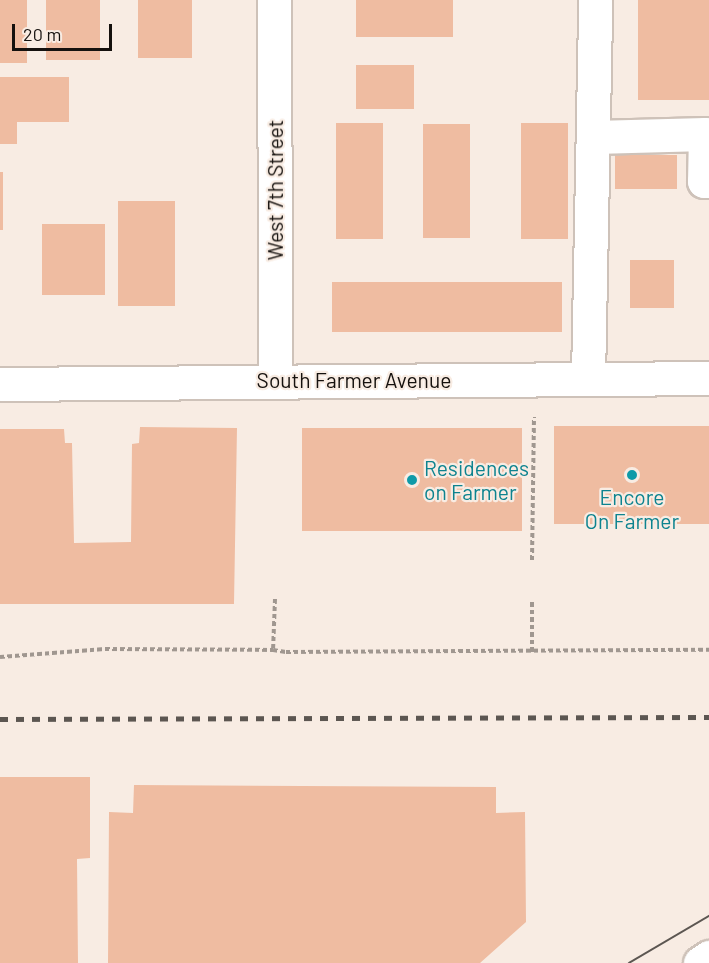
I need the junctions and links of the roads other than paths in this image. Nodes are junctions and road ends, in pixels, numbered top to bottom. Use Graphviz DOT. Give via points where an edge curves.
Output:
graph roads {
  1 [pos="274,0"];
  2 [pos="595,0"];
  3 [pos="594,137"];
  4 [pos="709,181"];
  5 [pos="709,378"];
  6 [pos="588,379"];
  7 [pos="275,380"];
  8 [pos="0,384"];
  9 [pos="709,957"];
  10 [pos="700,963"];
  1 -- 7 [label="street, West 7th Street"];
  2 -- 3 [label="street"];
  3 -- 4 [label="street" via="705,134 704,181"];
  3 -- 6 [label="street"];
  5 -- 6 [label="street, South Farmer Avenue"];
  6 -- 7 [label="street, South Farmer Avenue"];
  7 -- 8 [label="street, South Farmer Avenue"];
  9 -- 10 [label="street"];
}
